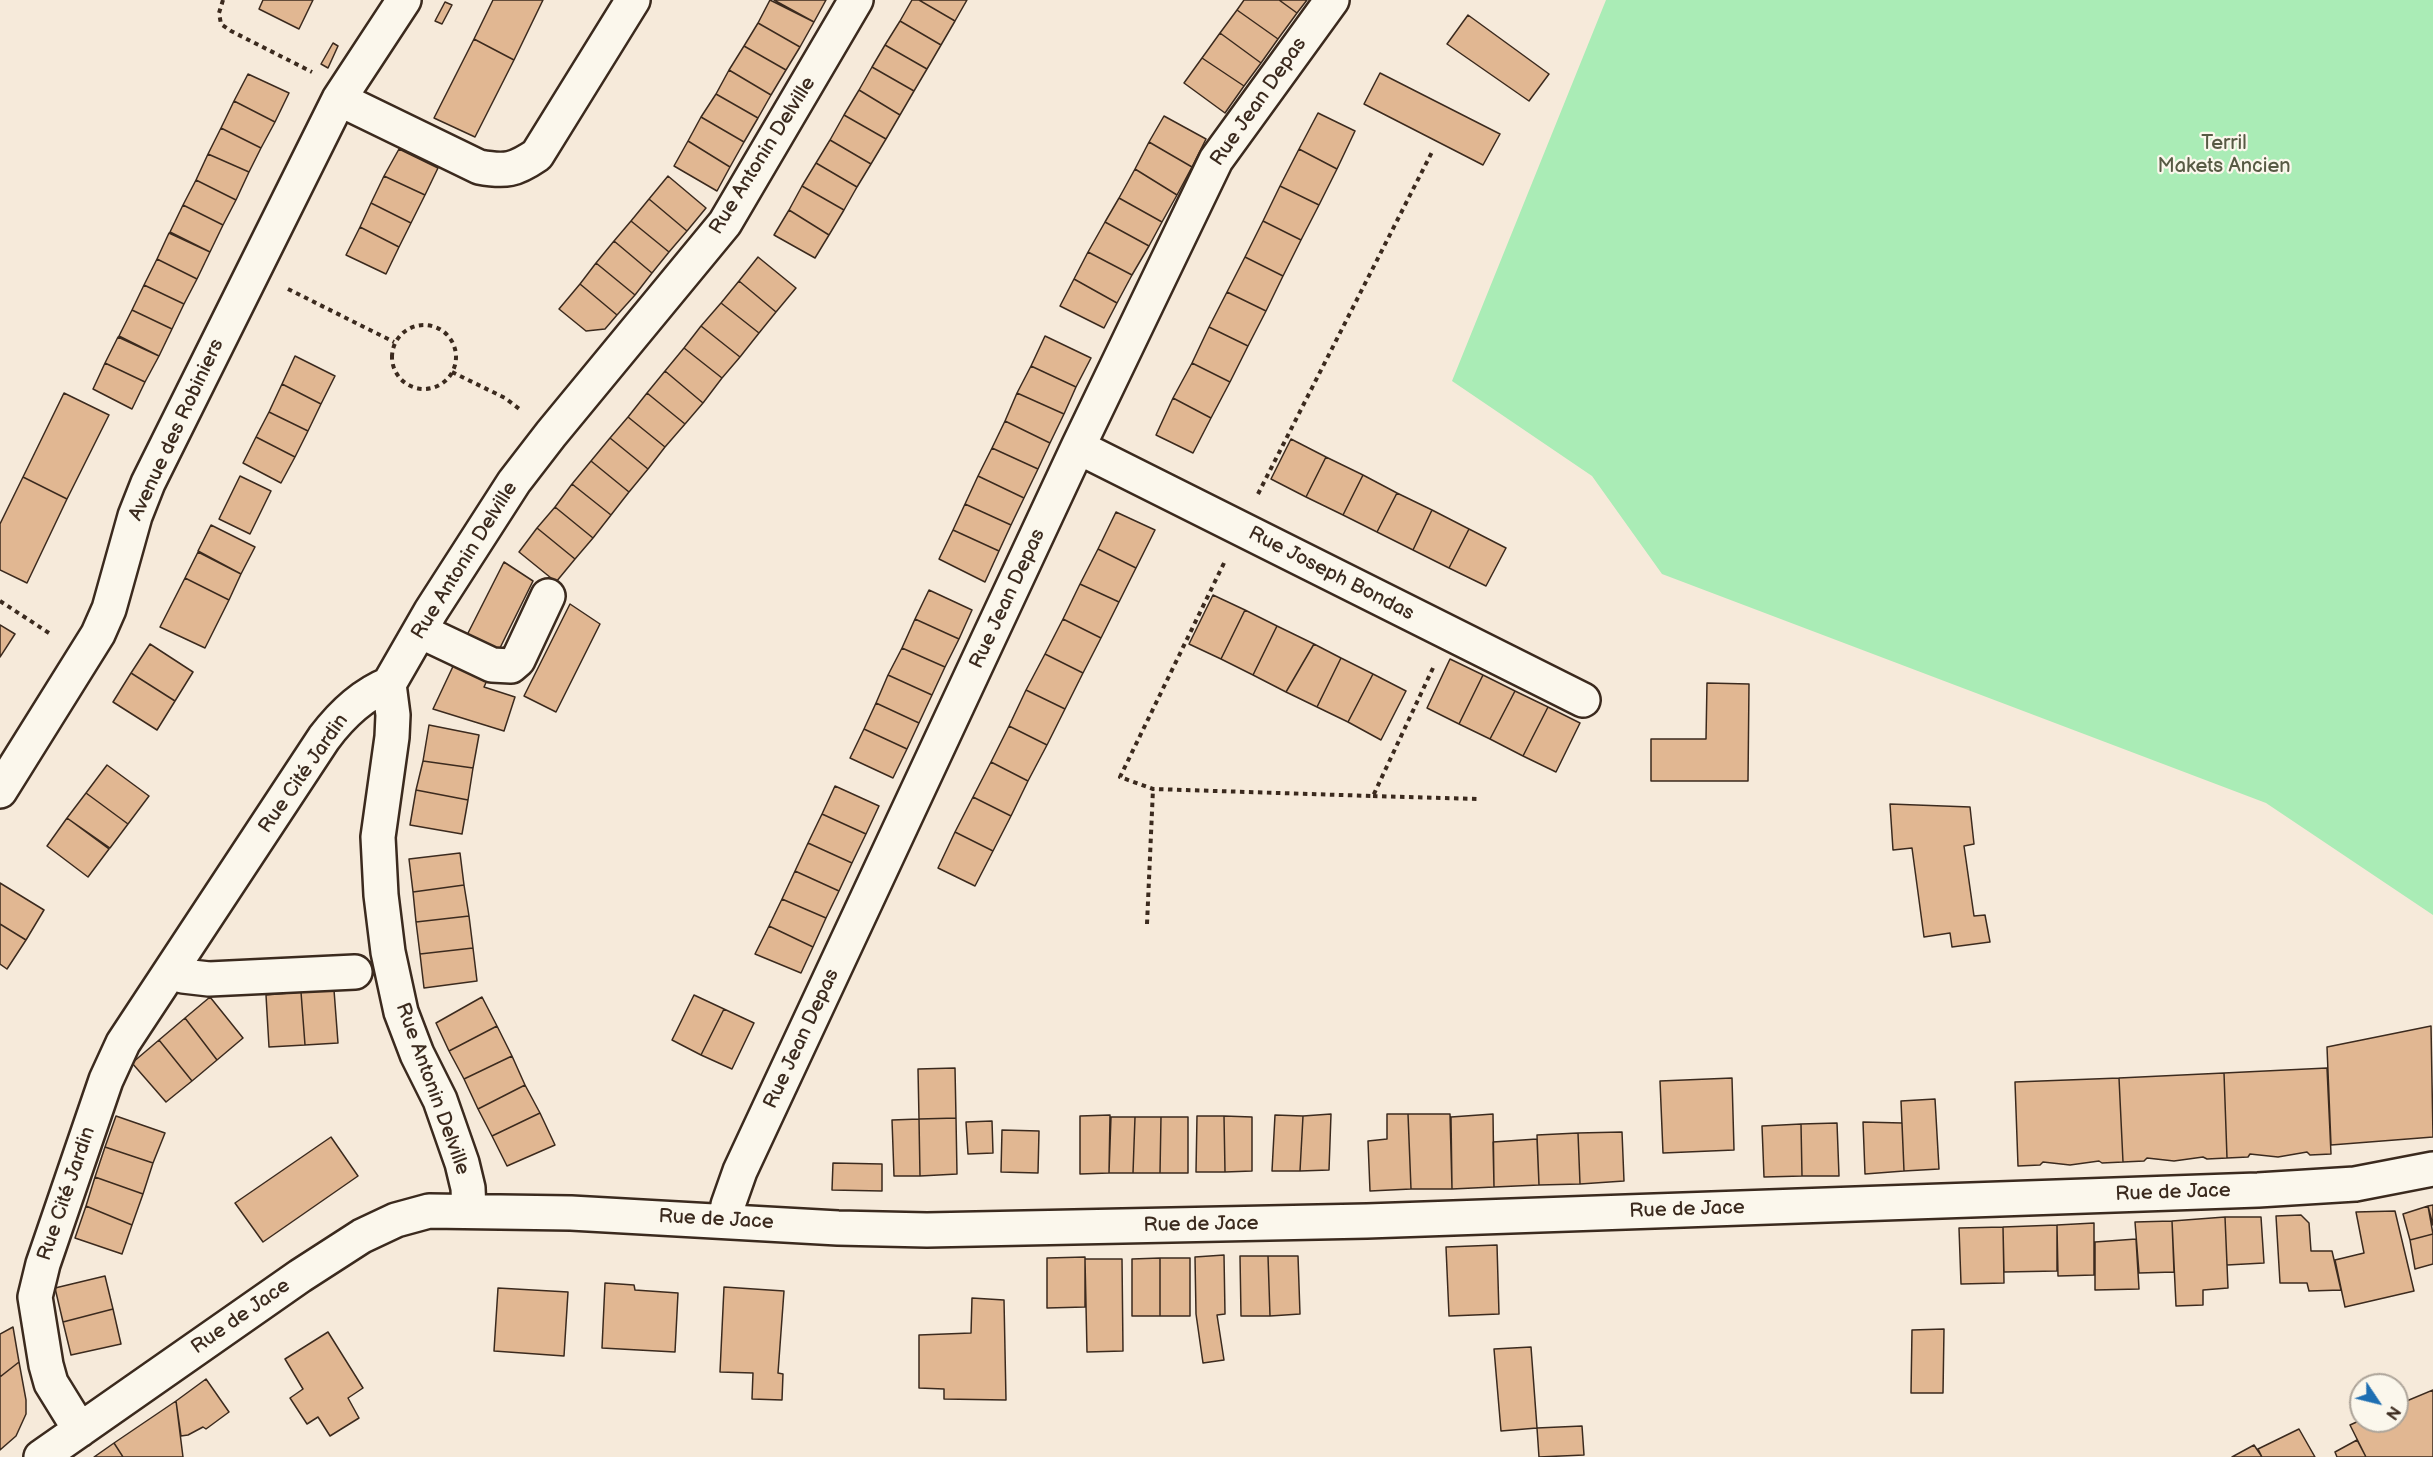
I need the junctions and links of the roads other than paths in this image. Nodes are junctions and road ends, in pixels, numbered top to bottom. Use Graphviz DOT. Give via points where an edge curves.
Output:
graph roads {
  1 [pos="404,0"];
  2 [pos="633,0"];
  3 [pos="856,0"];
  4 [pos="1332,0"];
  5 [pos="342,94"];
  6 [pos="1078,447"];
  7 [pos="548,596"];
  8 [pos="420,631"];
  9 [pos="389,684"];
  10 [pos="1583,700"];
  11 [pos="0,790"];
  12 [pos="172,969"];
  13 [pos="355,972"];
  14 [pos="2433,1169"];
  15 [pos="470,1210"];
  16 [pos="726,1220"];
  17 [pos="80,1430"];
  18 [pos="41,1457"];
  1 -- 5 [label="street, Avenue des Robiniers"];
  2 -- 5 [label="street" via="537,155 520,166 501,171 479,167"];
  3 -- 8 [label="street, Rue Antonin Delville" via="725,223 514,482"];
  4 -- 6 [label="street, Rue Jean Depas" via="1216,160"];
  5 -- 11 [label="street, Avenue des Robiniers" via="148,483 131,526 109,609 85,656"];
  6 -- 10 [label="street, Rue Joseph Bondas"];
  6 -- 16 [label="street, Rue Jean Depas" via="740,1171"];
  7 -- 8 [label="street" via="518,660 511,666 492,665"];
  8 -- 9 [label="street, Rue Antonin Delville"];
  9 -- 12 [label="street, Rue Cité Jardin" via="371,692 336,723"];
  9 -- 15 [label="street, Rue Antonin Delville" via="392,737 378,837 388,952 401,1012 459,1153"];
  12 -- 13 [label="street" via="183,976 209,979"];
  12 -- 17 [label="street, Rue Cité Jardin" via="115,1060 35,1297 51,1383"];
  14 -- 16 [label="street, Rue de Jace" via="2355,1184 2258,1190 1344,1222 927,1230"];
  15 -- 16 [label="street, Rue de Jace"];
  15 -- 17 [label="street, Rue de Jace" via="429,1211 396,1220 362,1236"];
  17 -- 18 [label="street, Rue de Jace"];
}
